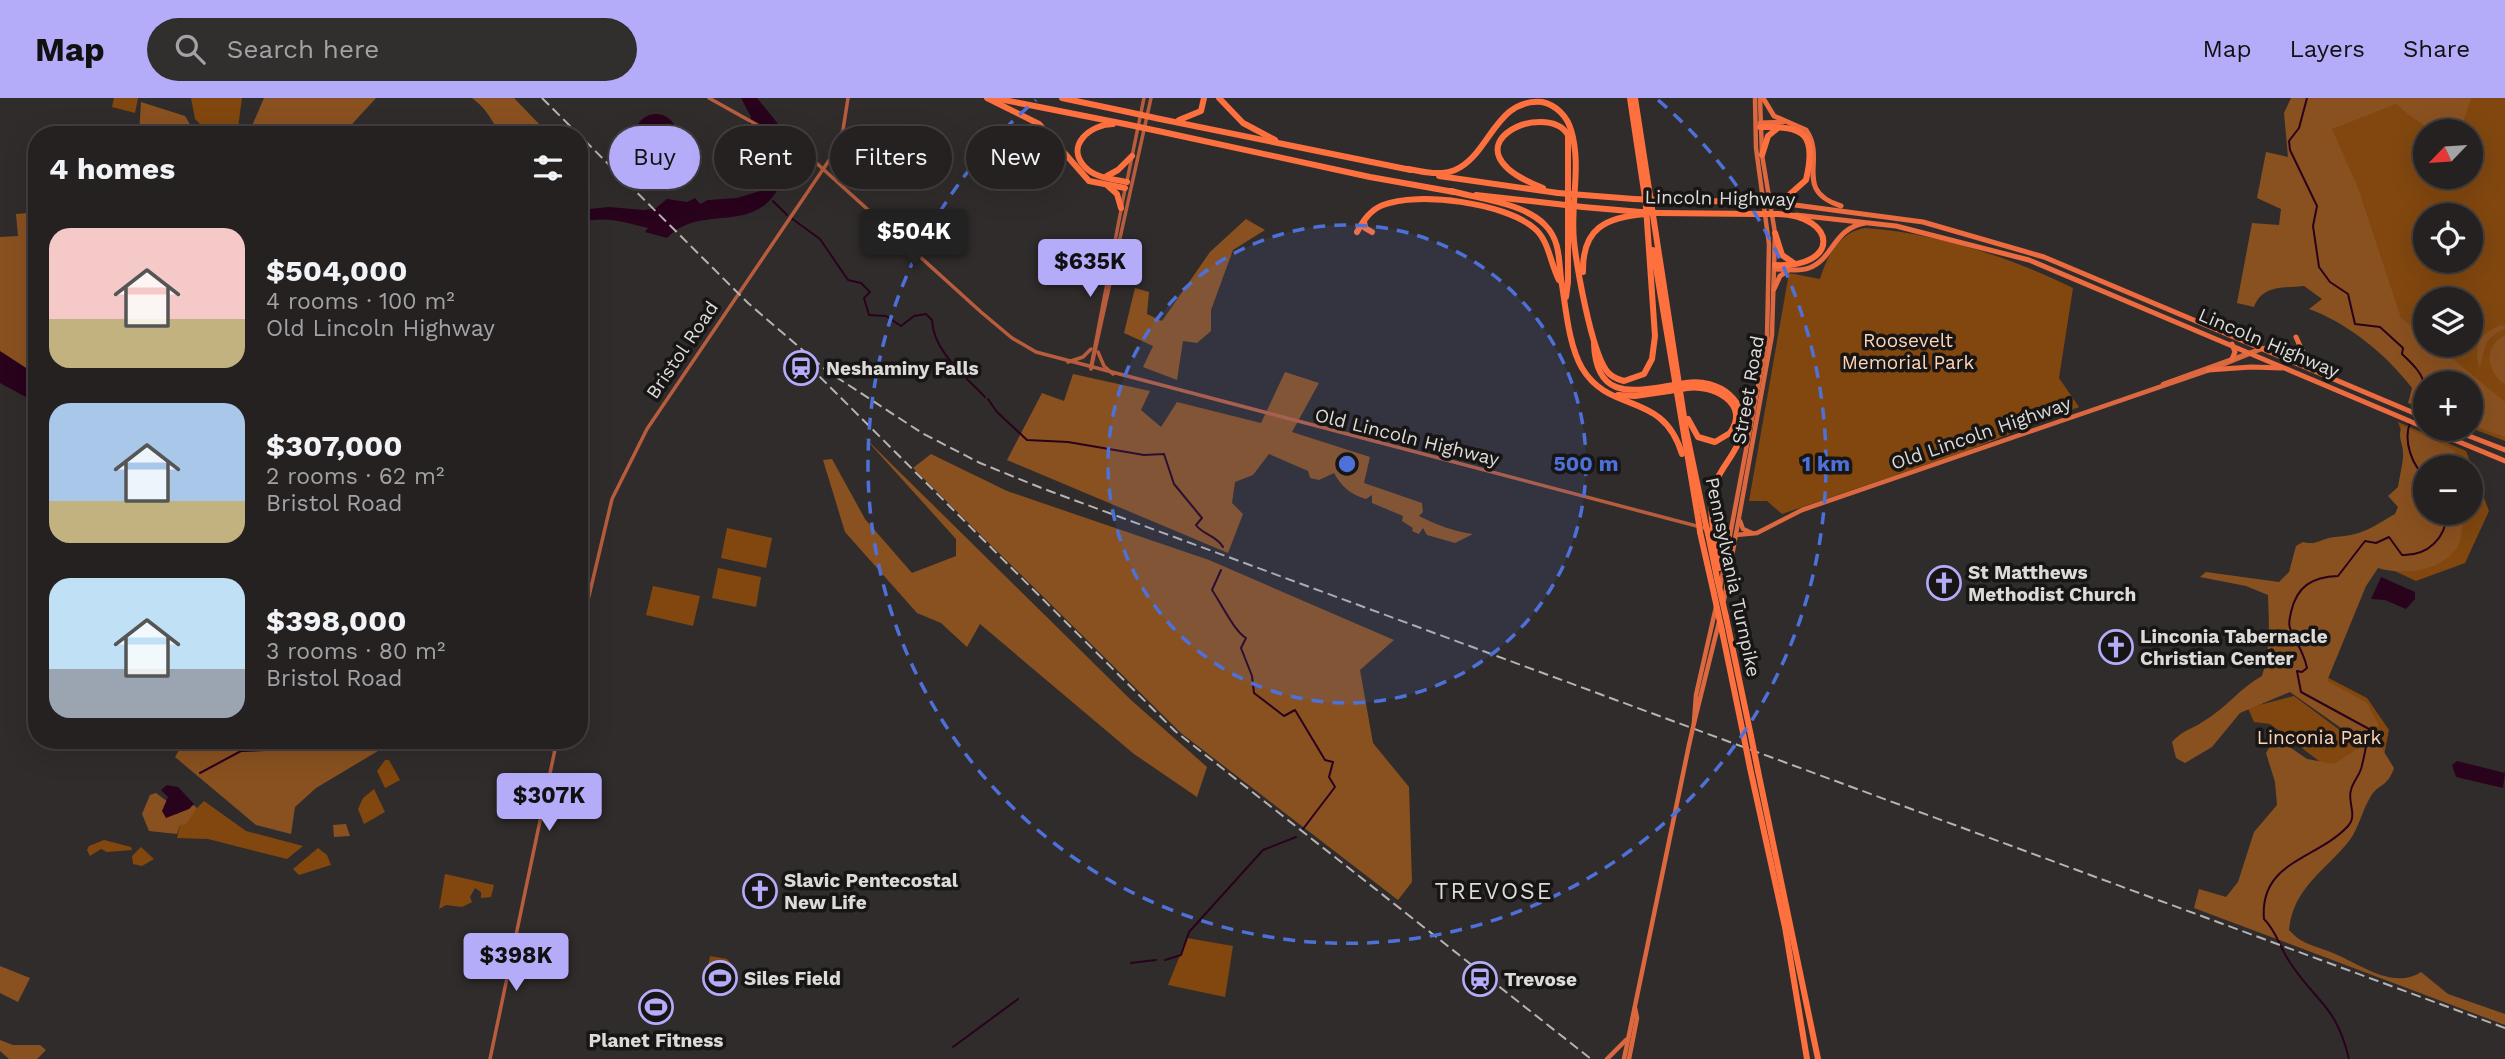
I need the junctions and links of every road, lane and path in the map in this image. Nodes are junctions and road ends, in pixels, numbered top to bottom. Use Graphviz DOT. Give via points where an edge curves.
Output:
graph roads {
  1 [pos="709,98"];
  2 [pos="848,98"];
  3 [pos="987,98"];
  4 [pos="994,98"];
  5 [pos="1062,98"];
  6 [pos="1144,98"];
  7 [pos="1151,98"];
  8 [pos="1204,98"];
  9 [pos="1219,98"];
  10 [pos="1635,98"];
  11 [pos="1759,98"];
  12 [pos="1163,120"];
  13 [pos="1125,124"];
  14 [pos="1785,124"];
  15 [pos="1758,125"];
  16 [pos="1289,146"];
  17 [pos="1762,155"];
  18 [pos="1132,156"];
  19 [pos="823,169"];
  20 [pos="1408,169"];
  21 [pos="1105,177"];
  22 [pos="1106,185"];
  23 [pos="1129,186"];
  24 [pos="1451,191"];
  25 [pos="1558,193"];
  26 [pos="1780,203"];
  27 [pos="1121,208"];
  28 [pos="1645,211"];
  29 [pos="1861,212"];
  30 [pos="1792,215"];
  31 [pos="1364,220"];
  32 [pos="1872,223"];
  33 [pos="1357,232"];
  34 [pos="1372,232"];
  35 [pos="1775,233"];
  36 [pos="1804,264"];
  37 [pos="1773,267"];
  38 [pos="1790,270"];
  39 [pos="1583,284"];
  40 [pos="1561,285"];
  41 [pos="1774,289"];
  42 [pos="1565,300"];
  43 [pos="2296,337"];
  44 [pos="1594,339"];
  45 [pos="2232,344"];
  46 [pos="1096,347"];
  47 [pos="2264,348"];
  48 [pos="2253,353"];
  49 [pos="2232,359"];
  50 [pos="1065,362"];
  51 [pos="1091,369"];
  52 [pos="2288,369"];
  53 [pos="2208,370"];
  54 [pos="2315,370"];
  55 [pos="1115,375"];
  56 [pos="2162,384"];
  57 [pos="1684,385"];
  58 [pos="1668,389"];
  59 [pos="1609,393"];
  60 [pos="2413,413"];
  61 [pos="2413,422"];
  62 [pos="2458,441"];
  63 [pos="2482,441"];
  64 [pos="2505,450"];
  65 [pos="2505,461"];
  66 [pos="1689,480"];
  67 [pos="1740,519"];
  68 [pos="1708,530"];
  69 [pos="1756,533"];
  70 [pos="1735,535"];
  71 [pos="1728,555"];
  72 [pos="1718,594"];
  73 [pos="588,599"];
  74 [pos="1694,723"];
  75 [pos="555,749"];
  76 [pos="1754,770"];
  77 [pos="1635,1007"];
  78 [pos="1628,1036"];
  79 [pos="490,1059"];
  80 [pos="1607,1059"];
  81 [pos="1624,1059"];
  82 [pos="1629,1059"];
  83 [pos="1807,1059"];
  84 [pos="1818,1059"];
  1 -- 19 [label="main road, Old Lincoln Highway" via="793,144"];
  2 -- 19 [label="main road, Bristol Road" via="840,139"];
  3 -- 22 [label="highway" via="1039,124 1083,176"];
  4 -- 13 [label="highway, Lincoln Highway"];
  5 -- 12 [label="highway, Lincoln Highway, bridge"];
  6 -- 18 [label="main road"];
  7 -- 23 [label="main road"];
  8 -- 12 [label="highway" via="1194,116"];
  9 -- 16 [label="highway" via="1243,123"];
  10 -- 28 [label="highway, Pennsylvania Turnpike"];
  10 -- 57 [label="highway, Pennsylvania Turnpike"];
  11 -- 14 [label="highway"];
  11 -- 15 [label="main road, Street Road"];
  12 -- 16 [label="highway, Lincoln Highway"];
  13 -- 21 [label="highway" via="1095,126 1080,141 1082,163"];
  13 -- 24 [label="highway, Lincoln Highway, bridge"];
  14 -- 15 [label="highway"];
  14 -- 17 [label="highway" via="1768,136"];
  14 -- 26 [label="highway" via="1802,132 1810,150 1806,180"];
  14 -- 29 [label="highway" via="1801,125 1810,136 1813,182 1819,195"];
  15 -- 17 [label="main road, Street Road"];
  15 -- 37 [label="main road, Street Road"];
  16 -- 20 [label="highway, Lincoln Highway"];
  17 -- 35 [label="main road, Street Road"];
  18 -- 21 [label="highway"];
  18 -- 23 [label="main road"];
  19 -- 50 [label="main road, Old Lincoln Highway" via="1006,334"];
  19 -- 73 [label="main road, Bristol Road" via="647,429 608,513"];
  20 -- 25 [label="highway, Lincoln Highway"];
  20 -- 39 [label="highway" via="1453,171 1469,160 1514,105 1539,101 1556,108 1573,134 1573,240"];
  21 -- 23 [label="highway"];
  22 -- 23 [label="highway"];
  22 -- 27 [label="highway" via="1117,194"];
  23 -- 27 [label="main road"];
  23 -- 46 [label="main road"];
  24 -- 28 [label="highway, Lincoln Highway, bridge"];
  24 -- 40 [label="highway" via="1541,221 1556,243"];
  25 -- 26 [label="highway, Lincoln Highway, bridge"];
  25 -- 42 [label="highway" via="1524,179 1502,159 1498,132 1517,109 1533,105 1549,109 1561,118 1568,135"];
  26 -- 29 [label="highway, Lincoln Highway"];
  27 -- 46 [label="main road"];
  28 -- 30 [label="highway, Lincoln Highway, bridge"];
  28 -- 39 [label="highway" via="1612,220 1593,233 1583,251"];
  28 -- 44 [label="highway" via="1655,336 1649,368 1635,380 1615,378 1604,367"];
  28 -- 66 [label="highway, Pennsylvania Turnpike"];
  29 -- 47 [label="highway, Lincoln Highway" via="1958,230 2044,257"];
  30 -- 32 [label="highway, Lincoln Highway"];
  30 -- 36 [label="highway" via="1811,222 1821,236 1819,254"];
  31 -- 33 [label="highway"];
  31 -- 34 [label="highway" via="1365,228"];
  31 -- 40 [label="highway" via="1382,206 1408,201 1453,202 1498,211 1524,221 1542,236"];
  32 -- 38 [label="highway" via="1842,233 1816,265"];
  32 -- 45 [label="highway, Lincoln Highway" via="1946,236 2029,260"];
  35 -- 36 [label="highway" via="1784,258"];
  35 -- 37 [label="main road, Street Road"];
  36 -- 37 [label="highway"];
  37 -- 38 [label="highway"];
  37 -- 41 [label="main road, Street Road"];
  37 -- 70 [label="main road, Street Road" via="1767,339"];
  38 -- 41 [label="highway" via="1780,276"];
  39 -- 44 [label="highway"];
  40 -- 42 [label="highway"];
  41 -- 67 [label="main road, Street Road" via="1770,352"];
  42 -- 59 [label="highway" via="1580,365"];
  43 -- 54 [label="highway" via="2304,359"];
  44 -- 58 [label="highway" via="1597,368 1611,386 1629,391"];
  45 -- 48 [label="highway, Lincoln Highway"];
  45 -- 49 [label="highway"];
  46 -- 50 [label="main road"];
  46 -- 51 [label="main road"];
  46 -- 55 [label="main road" via="1104,366"];
  47 -- 48 [label="main road, Old Lincoln Highway"];
  47 -- 54 [label="highway, Lincoln Highway"];
  48 -- 49 [label="main road, Old Lincoln Highway"];
  48 -- 52 [label="highway, Lincoln Highway"];
  48 -- 53 [label="main road, Old Lincoln Highway"];
  49 -- 56 [label="main road, Old Lincoln Highway"];
  50 -- 51 [label="main road, Old Lincoln Highway"];
  51 -- 55 [label="main road, Old Lincoln Highway"];
  52 -- 53 [label="highway"];
  52 -- 61 [label="highway, Lincoln Highway"];
  53 -- 56 [label="main road, Old Lincoln Highway"];
  54 -- 60 [label="highway, Lincoln Highway"];
  55 -- 68 [label="main road, Old Lincoln Highway"];
  56 -- 69 [label="main road, Old Lincoln Highway" via="1802,510"];
  57 -- 57 [label="highway" via="1712,388 1730,401 1736,420 1726,437 1709,442 1694,433"];
  57 -- 58 [label="highway, bridge"];
  57 -- 68 [label="highway, Pennsylvania Turnpike"];
  57 -- 68 [label="highway" via="1703,382 1722,388 1734,399 1742,417 1740,440 1714,490"];
  58 -- 59 [label="highway" via="1635,396"];
  59 -- 66 [label="highway" via="1666,421 1676,436"];
  62 -- 65 [label="highway, Lincoln Highway"];
  63 -- 64 [label="highway"];
  66 -- 68 [label="highway, Pennsylvania Turnpike"];
  67 -- 69 [label="main road" via="1746,531"];
  67 -- 70 [label="main road, Street Road"];
  68 -- 70 [label="main road, Old Lincoln Highway"];
  68 -- 71 [label="main road" via="1726,540"];
  68 -- 72 [label="highway, Pennsylvania Turnpike"];
  68 -- 72 [label="highway, bridge" via="1719,575"];
  69 -- 70 [label="main road, Old Lincoln Highway"];
  70 -- 71 [label="main road, Street Road"];
  70 -- 74 [label="main road, Street Road"];
  71 -- 74 [label="main road, Street Road" via="1696,695"];
  72 -- 76 [label="highway, Pennsylvania Turnpike, bridge"];
  72 -- 76 [label="highway, Pennsylvania Turnpike, bridge" via="1751,736"];
  74 -- 77 [label="main road, Street Road, bridge"];
  75 -- 79 [label="main road"];
  76 -- 83 [label="highway, Pennsylvania Turnpike"];
  76 -- 84 [label="highway, Pennsylvania Turnpike"];
  77 -- 78 [label="main road, Street Road"];
  77 -- 82 [label="main road, Street Road"];
  78 -- 80 [label="main road"];
  78 -- 81 [label="main road, Street Road"];
}
